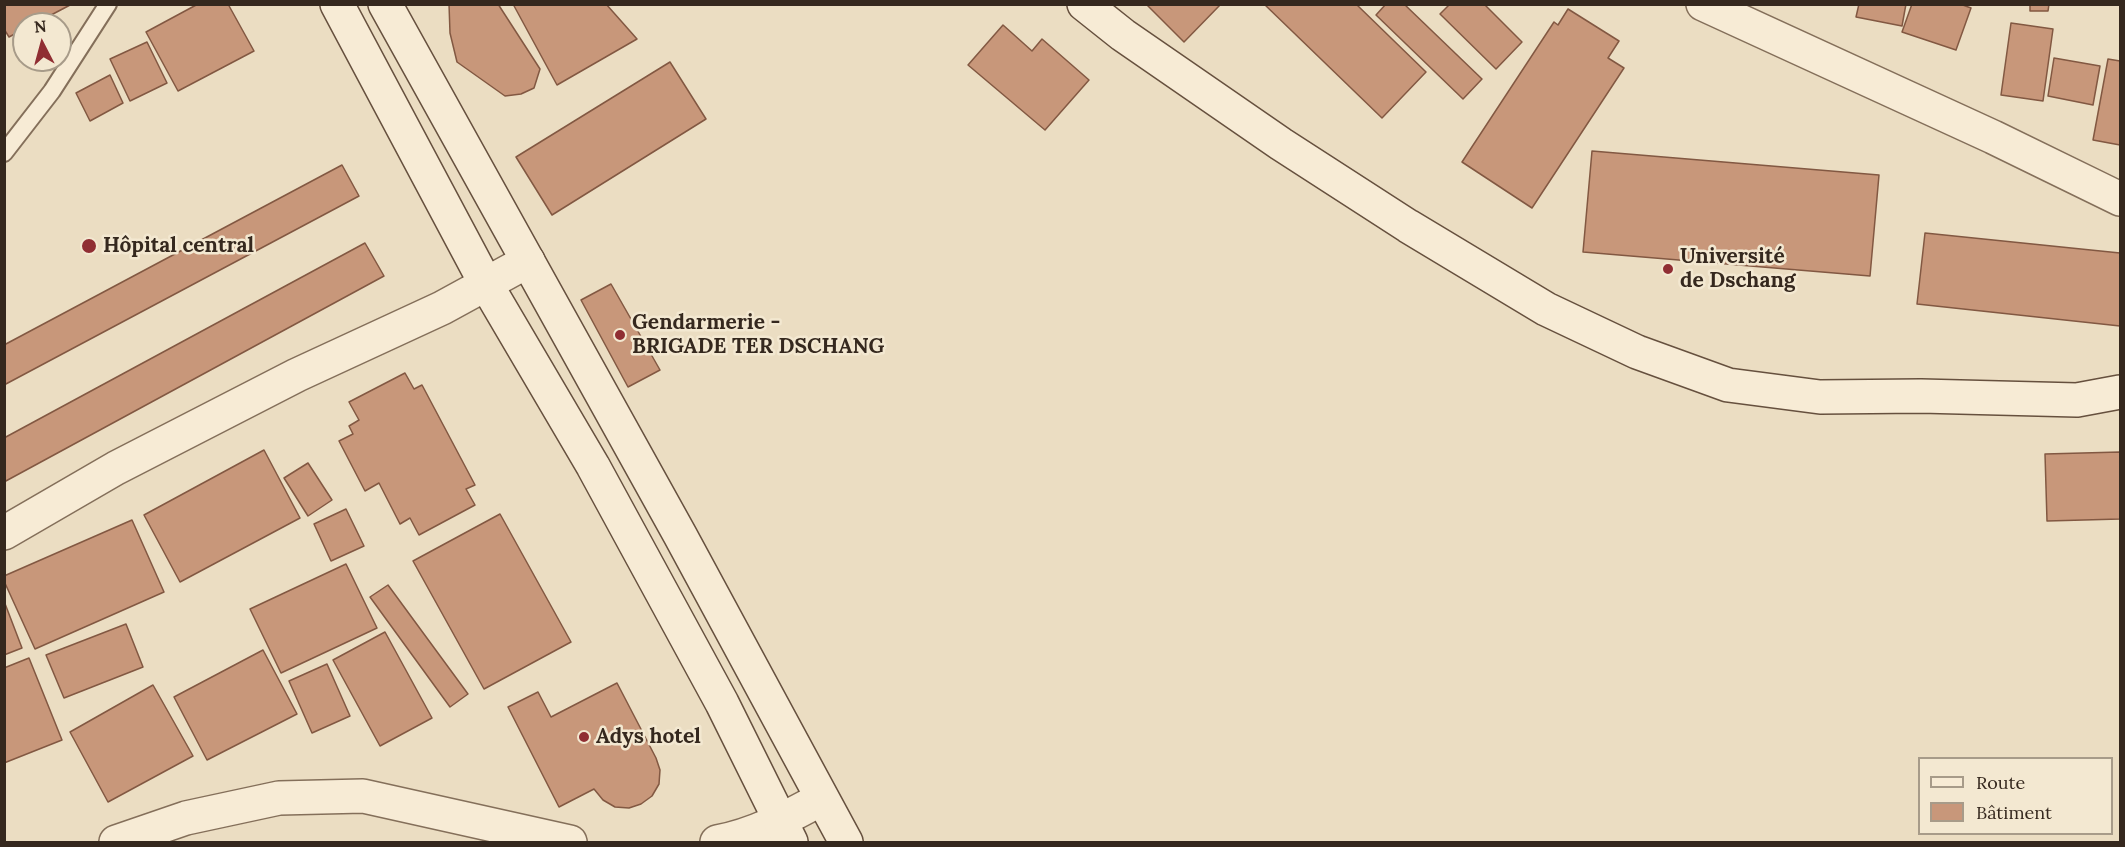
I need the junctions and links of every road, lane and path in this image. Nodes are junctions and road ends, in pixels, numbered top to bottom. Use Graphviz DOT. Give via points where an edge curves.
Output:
graph roads {
  1 [pos="108,4"];
  2 [pos="337,4"];
  3 [pos="385,4"];
  4 [pos="1084,4"];
  5 [pos="1703,4"];
  6 [pos="4,153"];
  7 [pos="2121,199"];
  8 [pos="528,261"];
  9 [pos="486,284"];
  10 [pos="2121,392"];
  11 [pos="4,533"];
  12 [pos="821,799"];
  13 [pos="786,832"];
  14 [pos="116,843"];
  15 [pos="570,843"];
  16 [pos="717,843"];
  17 [pos="846,843"];
  1 -- 6 [label="lane" via="52,91"];
  2 -- 9 [label="street"];
  3 -- 8 [label="street"];
  4 -- 10 [label="street" via="1271,137 1408,226 1546,309 1637,352 1728,385 1820,397 2077,400"];
  5 -- 7 [label="street"];
  8 -- 9 [label="street"];
  8 -- 12 [label="street"];
  9 -- 11 [label="street" via="116,468"];
  9 -- 13 [label="street" via="593,466 722,704"];
  12 -- 13 [label="street"];
  12 -- 17 [label="street"];
  13 -- 16 [label="street"];
  14 -- 15 [label="street" via="186,818 279,798 363,796"];
}
